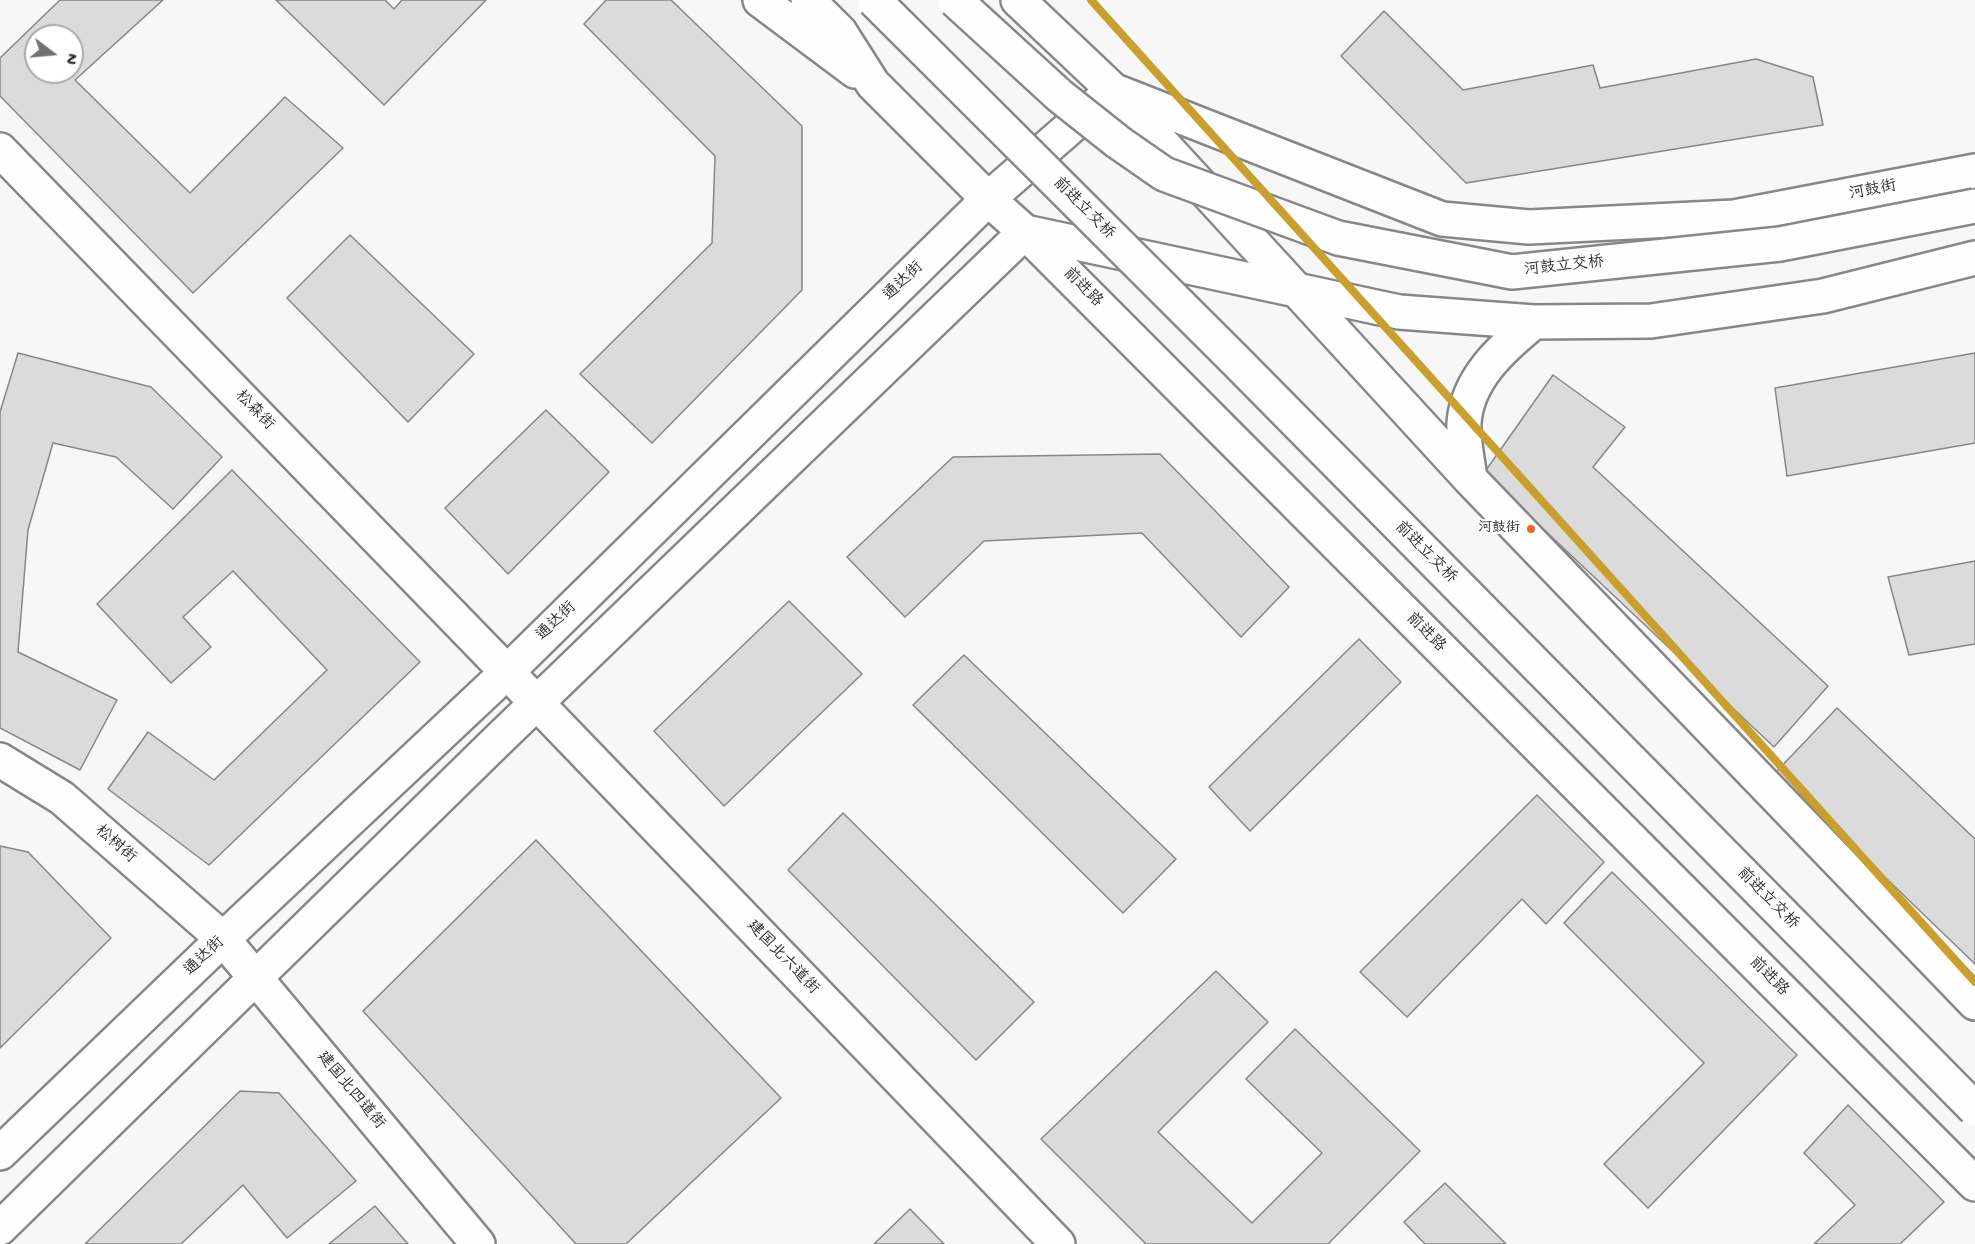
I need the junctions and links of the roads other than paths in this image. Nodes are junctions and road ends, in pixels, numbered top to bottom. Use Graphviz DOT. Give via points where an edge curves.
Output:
graph roads {
  1 [pos="760,0"];
  2 [pos="808,0"];
  3 [pos="874,0"];
  4 [pos="955,0"];
  5 [pos="1018,0"];
  6 [pos="873,84"];
  7 [pos="1113,90"];
  8 [pos="0,150"];
  9 [pos="1975,171"];
  10 [pos="988,199"];
  11 [pos="1975,207"];
  12 [pos="1025,232"];
  13 [pos="1975,258"];
  14 [pos="1296,290"];
  15 [pos="1534,322"];
  16 [pos="1470,479"];
  17 [pos="507,672"];
  18 [pos="538,704"];
  19 [pos="0,760"];
  20 [pos="223,939"];
  21 [pos="255,978"];
  22 [pos="1975,1003"];
  23 [pos="1975,1109"];
  24 [pos="0,1153"];
  25 [pos="1975,1184"];
  26 [pos="0,1228"];
  27 [pos="478,1244"];
  28 [pos="1058,1244"];
  1 -- 6 [label="main road, 前进路"];
  2 -- 6 [label="main road, 前进路" via="840,32"];
  3 -- 23 [label="main road, 前进立交桥, bridge"];
  4 -- 11 [label="main road, 河鼓立交桥, bridge" via="1060,96 1164,174 1338,238 1512,272 1780,244"];
  5 -- 7 [label="main road"];
  6 -- 10 [label="main road, 前进路"];
  7 -- 9 [label="main road, 河鼓街" via="1442,219 1528,227 1734,217"];
  7 -- 10 [label="main road, 通达街"];
  7 -- 14 [label="main road"];
  8 -- 17 [label="main road, 松森街"];
  10 -- 12 [label="main road, 前进路"];
  10 -- 17 [label="main road, 通达街"];
  12 -- 14 [label="main road"];
  12 -- 18 [label="main road"];
  12 -- 25 [label="main road, 前进路"];
  13 -- 15 [label="main road" via="1823,296 1651,321"];
  14 -- 15 [label="main road" via="1399,312"];
  14 -- 16 [label="main road"];
  15 -- 16 [label="main road" via="1507,344 1468,397 1464,424"];
  16 -- 22 [label="main road"];
  17 -- 18 [label="main road, 建国北六道街"];
  17 -- 20 [label="main road, 通达街"];
  18 -- 21 [label="main road"];
  18 -- 28 [label="main road, 建国北六道街"];
  19 -- 20 [label="main road, 松树街" via="62,798"];
  20 -- 21 [label="main road, 建国北四道街"];
  20 -- 24 [label="main road, 通达街"];
  21 -- 26 [label="main road"];
  21 -- 27 [label="main road, 建国北四道街"];
}
